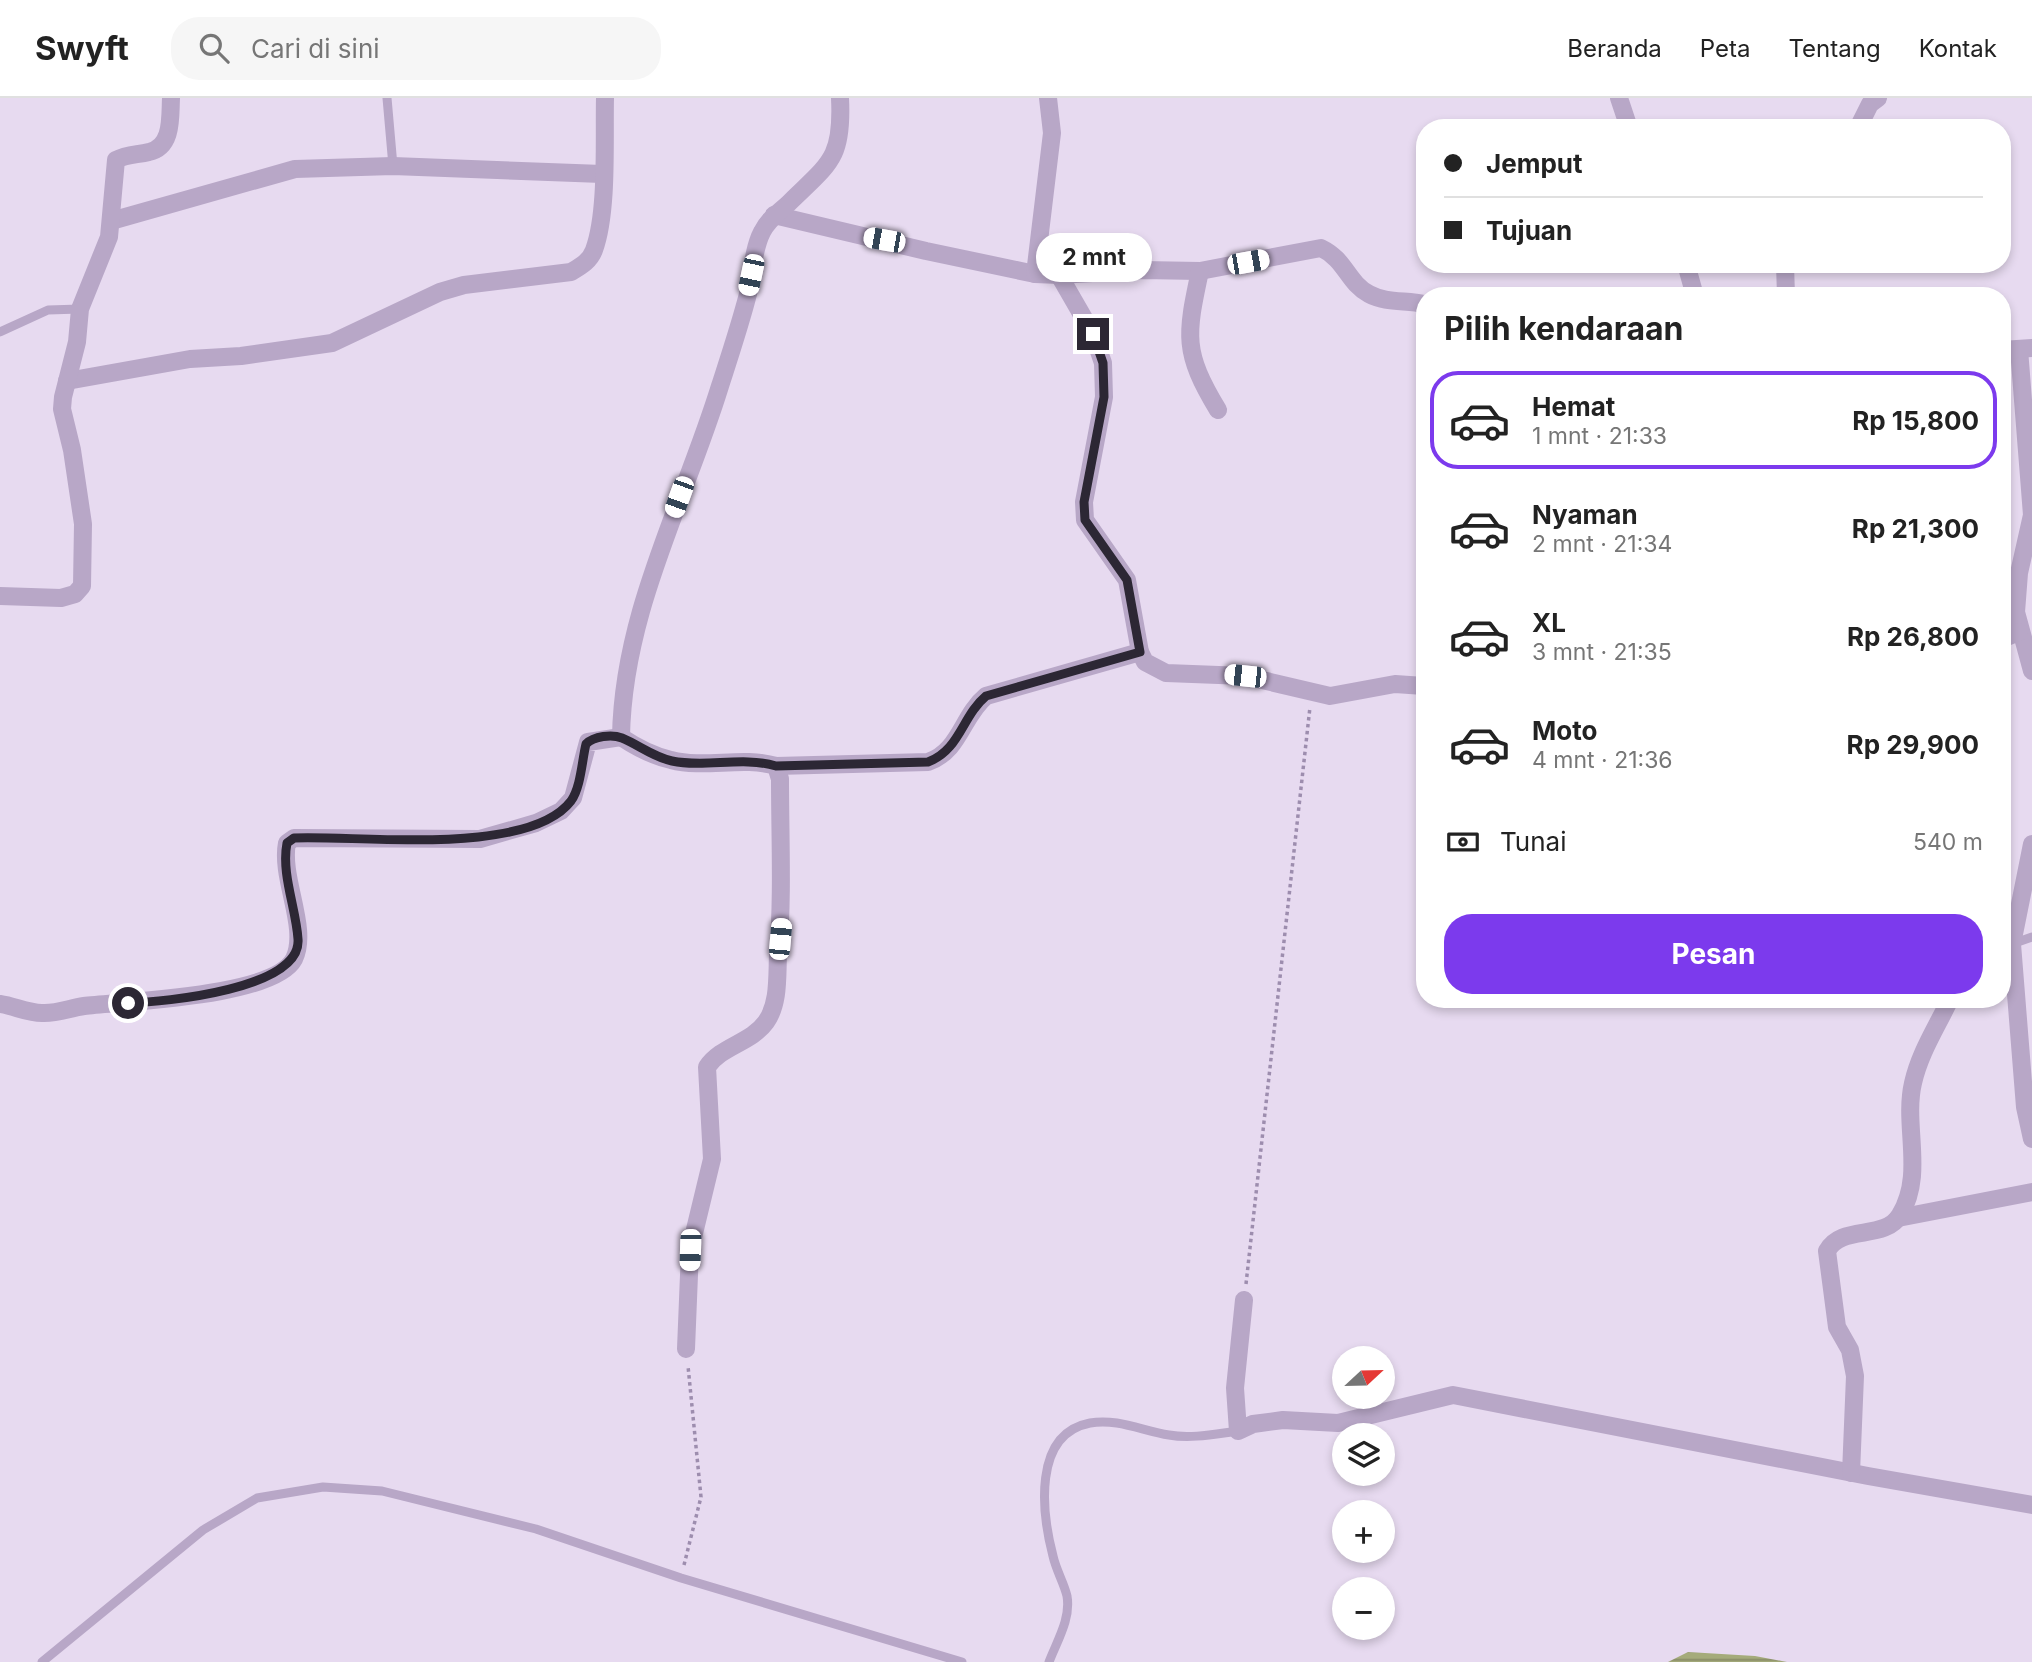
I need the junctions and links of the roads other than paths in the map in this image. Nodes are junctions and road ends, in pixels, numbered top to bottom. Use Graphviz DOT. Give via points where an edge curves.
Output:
graph roads {
  1 [pos="170,98"];
  2 [pos="387,98"];
  3 [pos="605,98"];
  4 [pos="840,98"];
  5 [pos="1048,98"];
  6 [pos="1619,98"];
  7 [pos="1878,98"];
  8 [pos="1626,119"];
  9 [pos="1862,119"];
  10 [pos="393,166"];
  11 [pos="602,174"];
  12 [pos="774,215"];
  13 [pos="111,222"];
  14 [pos="1200,271"];
  15 [pos="1035,274"];
  16 [pos="1059,275"];
  17 [pos="1416,303"];
  18 [pos="80,309"];
  19 [pos="0,331"];
  20 [pos="2018,349"];
  21 [pos="67,381"];
  22 [pos="1217,410"];
  23 [pos="0,596"];
  24 [pos="2019,632"];
  25 [pos="2011,635"];
  26 [pos="1140,652"];
  27 [pos="2032,671"];
  28 [pos="1416,685"];
  29 [pos="621,737"];
  30 [pos="776,766"];
  31 [pos="2032,845"];
  32 [pos="2032,937"];
  33 [pos="2012,944"];
  34 [pos="0,1004"];
  35 [pos="1946,1008"];
  36 [pos="2032,1139"];
  37 [pos="2032,1192"];
  38 [pos="1898,1218"];
  39 [pos="1244,1300"];
  40 [pos="686,1349"];
  41 [pos="1238,1432"];
  42 [pos="1851,1473"];
  43 [pos="2032,1505"];
  44 [pos="42,1662"];
  45 [pos="962,1662"];
  46 [pos="1049,1662"];
  1 -- 13 [label="street" via="163,144 153,152 116,160"];
  2 -- 10 [label="lane"];
  3 -- 11 [label="street"];
  4 -- 12 [label="street" via="833,160"];
  5 -- 15 [label="street" via="1052,133"];
  6 -- 8 [label="street"];
  7 -- 9 [label="street"];
  10 -- 11 [label="street"];
  10 -- 13 [label="street" via="295,170"];
  11 -- 21 [label="street" via="594,251 586,264 571,272 440,292 332,343 190,359"];
  12 -- 15 [label="street"];
  12 -- 29 [label="street" via="760,234 719,389 638,618 623,687"];
  13 -- 18 [label="street" via="101,262"];
  14 -- 16 [label="street"];
  14 -- 17 [label="street" via="1321,248 1336,255 1357,286 1370,296"];
  14 -- 22 [label="street" via="1189,346 1199,381"];
  15 -- 16 [label="street"];
  16 -- 26 [label="street" via="1093,334 1103,363 1104,397 1084,502 1085,520 1127,580"];
  18 -- 19 [label="lane" via="48,310"];
  18 -- 21 [label="street"];
  20 -- 24 [label="street" via="2032,515 2019,573"];
  21 -- 23 [label="street" via="62,409 82,513 82,586 75,594 61,597"];
  24 -- 25 [label="street"];
  24 -- 27 [label="street"];
  26 -- 28 [label="street" via="1145,662 1166,673 1245,676 1330,696 1395,684"];
  26 -- 30 [label="street" via="986,696 972,708 951,748 928,762"];
  29 -- 30 [label="street" via="674,761"];
  29 -- 34 [label="street" via="588,741 573,798 561,811 536,823 480,839 294,838 287,843 286,862 299,943 293,961 281,972 260,981 152,1002 41,1013"];
  30 -- 40 [label="street" via="783,877 776,993 760,1030 707,1067 712,1159 690,1250"];
  31 -- 33 [label="street"];
  32 -- 33 [label="lane"];
  33 -- 36 [label="street" via="2025,1107"];
  35 -- 38 [label="street" via="1912,1085 1912,1185"];
  37 -- 38 [label="street"];
  38 -- 42 [label="street" via="1881,1228 1840,1238 1827,1251 1838,1327 1850,1350 1855,1376"];
  39 -- 41 [label="street" via="1235,1388"];
  41 -- 42 [label="street" via="1253,1424 1283,1420 1338,1423 1453,1395"];
  41 -- 46 [label="lane" via="1170,1436 1115,1423 1089,1423 1064,1435 1050,1459 1044,1497 1053,1556 1067,1596 1067,1618"];
  42 -- 43 [label="street"];
  44 -- 45 [label="lane" via="203,1530 257,1498 323,1486 382,1491 536,1529 681,1578"];
}
